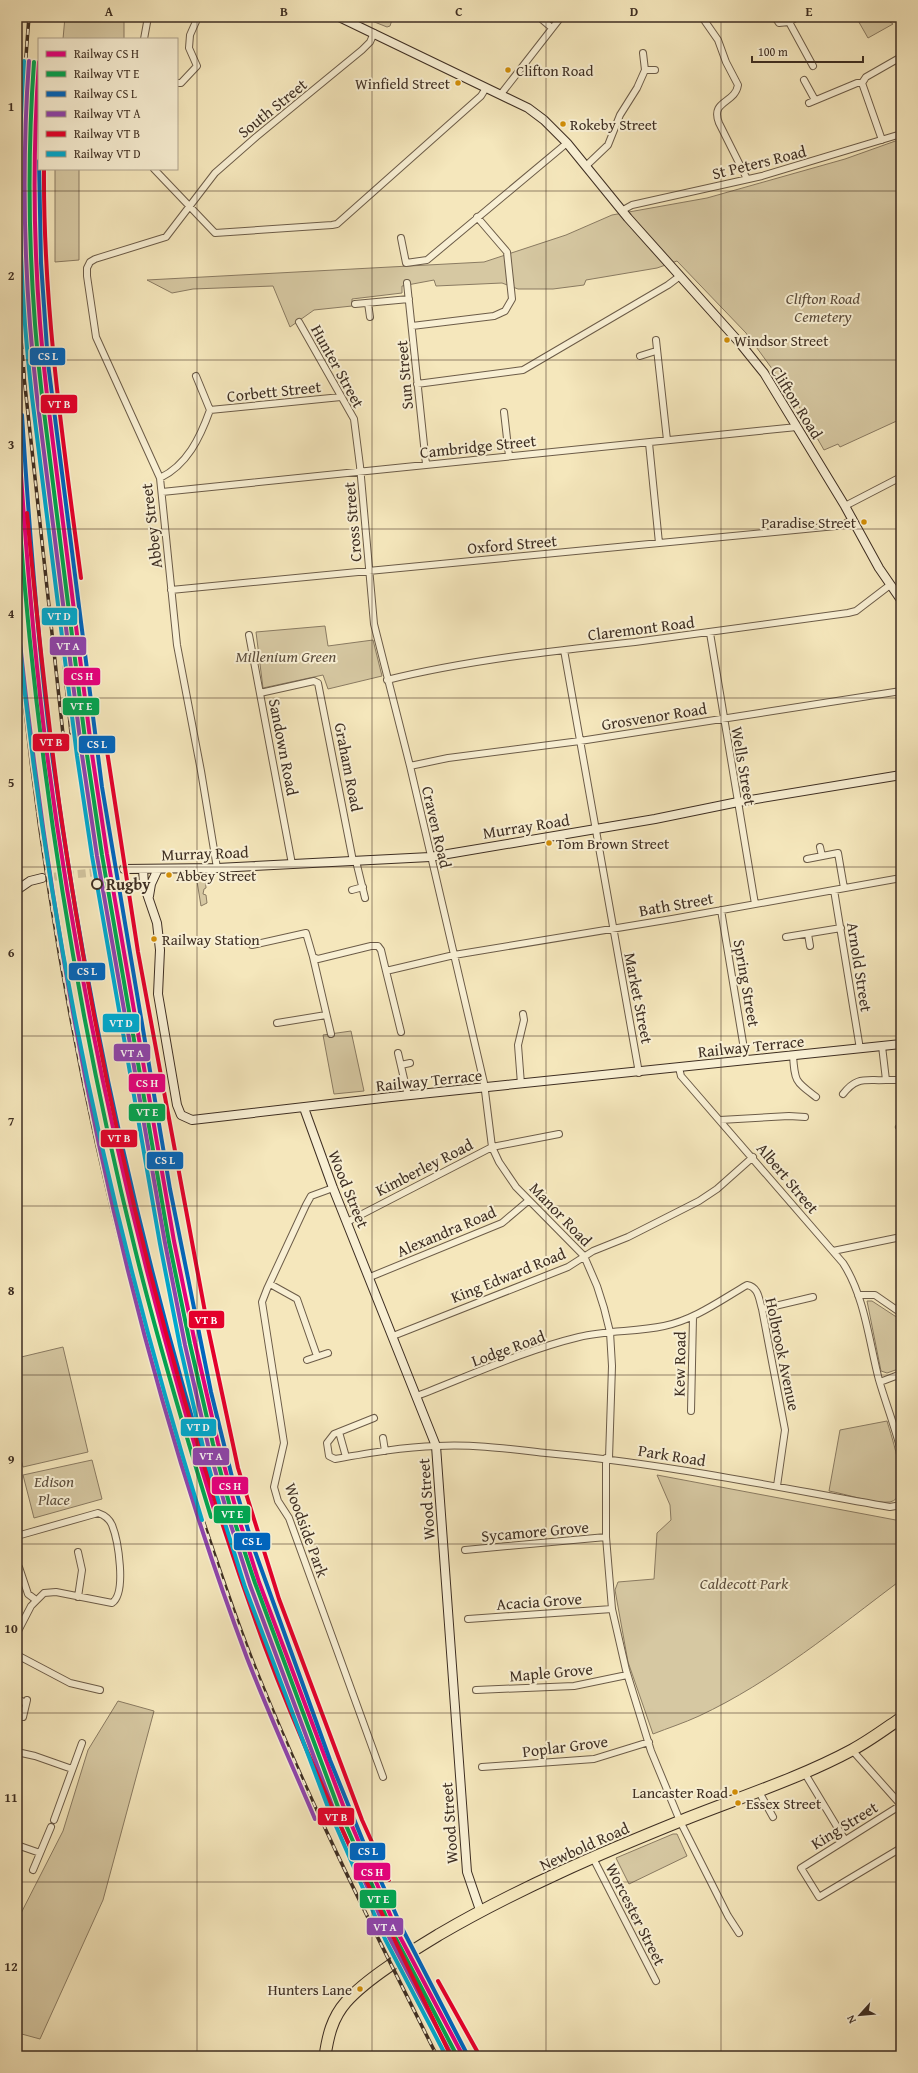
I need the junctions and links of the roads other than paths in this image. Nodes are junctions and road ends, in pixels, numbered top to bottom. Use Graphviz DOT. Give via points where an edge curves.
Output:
graph roads {
  1 [pos="148,17"];
  2 [pos="198,17"];
  3 [pos="339,17"];
  4 [pos="539,17"];
  5 [pos="561,17"];
  6 [pos="702,17"];
  7 [pos="775,17"];
  8 [pos="797,17"];
  9 [pos="789,22"];
  10 [pos="552,28"];
  11 [pos="374,33"];
  12 [pos="144,38"];
  13 [pos="643,53"];
  14 [pos="901,57"];
  15 [pos="813,66"];
  16 [pos="645,70"];
  17 [pos="655,70"];
  18 [pos="804,80"];
  19 [pos="178,83"];
  20 [pos="862,83"];
  21 [pos="486,88"];
  22 [pos="501,94"];
  23 [pos="815,100"];
  24 [pos="809,103"];
  25 [pos="901,134"];
  26 [pos="882,140"];
  27 [pos="567,143"];
  28 [pos="587,165"];
  29 [pos="155,170"];
  30 [pos="747,179"];
  31 [pos="189,207"];
  32 [pos="623,210"];
  33 [pos="477,217"];
  34 [pos="400,238"];
  35 [pos="680,276"];
  36 [pos="407,283"];
  37 [pos="409,299"];
  38 [pos="355,304"];
  39 [pos="368,304"];
  40 [pos="370,317"];
  41 [pos="299,322"];
  42 [pos="412,326"];
  43 [pos="656,340"];
  44 [pos="656,351"];
  45 [pos="640,356"];
  46 [pos="196,376"];
  47 [pos="417,384"];
  48 [pos="341,397"];
  49 [pos="210,410"];
  50 [pos="504,412"];
  51 [pos="797,427"];
  52 [pos="667,440"];
  53 [pos="649,443"];
  54 [pos="509,456"];
  55 [pos="426,464"];
  56 [pos="360,471"];
  57 [pos="901,477"];
  58 [pos="160,478"];
  59 [pos="162,492"];
  60 [pos="845,506"];
  61 [pos="853,519"];
  62 [pos="659,543"];
  63 [pos="369,571"];
  64 [pos="890,585"];
  65 [pos="172,590"];
  66 [pos="901,600"];
  67 [pos="710,633"];
  68 [pos="249,635"];
  69 [pos="564,650"];
  70 [pos="387,680"];
  71 [pos="901,691"];
  72 [pos="260,693"];
  73 [pos="723,718"];
  74 [pos="580,740"];
  75 [pos="410,766"];
  76 [pos="901,775"];
  77 [pos="738,802"];
  78 [pos="596,829"];
  79 [pos="820,847"];
  80 [pos="822,856"];
  81 [pos="430,857"];
  82 [pos="807,860"];
  83 [pos="355,861"];
  84 [pos="292,864"];
  85 [pos="217,868"];
  86 [pos="124,869"];
  87 [pos="150,869"];
  88 [pos="42,878"];
  89 [pos="901,878"];
  90 [pos="363,887"];
  91 [pos="844,888"];
  92 [pos="17,890"];
  93 [pos="352,890"];
  94 [pos="834,890"];
  95 [pos="149,897"];
  96 [pos="365,898"];
  97 [pos="755,904"];
  98 [pos="721,910"];
  99 [pos="612,928"];
  100 [pos="841,928"];
  101 [pos="808,934"];
  102 [pos="786,937"];
  103 [pos="252,945"];
  104 [pos="810,946"];
  105 [pos="454,955"];
  106 [pos="313,957"];
  107 [pos="386,971"];
  108 [pos="326,1015"];
  109 [pos="532,1019"];
  110 [pos="278,1023"];
  111 [pos="401,1032"];
  112 [pos="331,1034"];
  113 [pos="901,1044"];
  114 [pos="882,1046"];
  115 [pos="860,1049"];
  116 [pos="398,1053"];
  117 [pos="793,1056"];
  118 [pos="746,1061"];
  119 [pos="410,1063"];
  120 [pos="401,1065"];
  121 [pos="679,1068"];
  122 [pos="639,1073"];
  123 [pos="886,1080"];
  124 [pos="901,1080"];
  125 [pos="521,1084"];
  126 [pos="485,1088"];
  127 [pos="843,1094"];
  128 [pos="408,1096"];
  129 [pos="816,1097"];
  130 [pos="304,1108"];
  131 [pos="805,1117"];
  132 [pos="720,1120"];
  133 [pos="559,1134"];
  134 [pos="492,1147"];
  135 [pos="753,1157"];
  136 [pos="333,1188"];
  137 [pos="528,1201"];
  138 [pos="347,1222"];
  139 [pos="901,1237"];
  140 [pos="833,1251"];
  141 [pos="584,1256"];
  142 [pos="370,1277"];
  143 [pos="270,1284"];
  144 [pos="858,1295"];
  145 [pos="813,1297"];
  146 [pos="762,1309"];
  147 [pos="901,1313"];
  148 [pos="693,1317"];
  149 [pos="610,1332"];
  150 [pos="393,1336"];
  151 [pos="328,1353"];
  152 [pos="317,1356"];
  153 [pos="307,1360"];
  154 [pos="901,1374"];
  155 [pos="880,1382"];
  156 [pos="417,1396"];
  157 [pos="691,1411"];
  158 [pos="374,1418"];
  159 [pos="898,1426"];
  160 [pos="339,1432"];
  161 [pos="382,1438"];
  162 [pos="436,1446"];
  163 [pos="385,1451"];
  164 [pos="901,1451"];
  165 [pos="346,1457"];
  166 [pos="607,1458"];
  167 [pos="777,1486"];
  168 [pos="901,1504"];
  169 [pos="17,1536"];
  170 [pos="606,1537"];
  171 [pos="465,1550"];
  172 [pos="78,1552"];
  173 [pos="19,1567"];
  174 [pos="78,1597"];
  175 [pos="36,1600"];
  176 [pos="612,1609"];
  177 [pos="468,1619"];
  178 [pos="17,1633"];
  179 [pos="17,1655"];
  180 [pos="627,1674"];
  181 [pos="100,1690"];
  182 [pos="476,1690"];
  183 [pos="17,1699"];
  184 [pos="23,1717"];
  185 [pos="901,1718"];
  186 [pos="649,1742"];
  187 [pos="82,1743"];
  188 [pos="852,1750"];
  189 [pos="17,1752"];
  190 [pos="482,1767"];
  191 [pos="72,1769"];
  192 [pos="804,1772"];
  193 [pos="383,1777"];
  194 [pos="758,1790"];
  195 [pos="901,1805"];
  196 [pos="773,1817"];
  197 [pos="54,1820"];
  198 [pos="680,1821"];
  199 [pos="51,1827"];
  200 [pos="846,1840"];
  201 [pos="17,1845"];
  202 [pos="901,1848"];
  203 [pos="40,1853"];
  204 [pos="593,1858"];
  205 [pos="33,1870"];
  206 [pos="480,1910"];
  207 [pos="739,1933"];
  208 [pos="656,1981"];
  209 [pos="325,2056"];
  1 -- 12 [label="street"];
  2 -- 19 [label="street" via="190,35 189,48 197,66 181,83"];
  3 -- 11 [label="street, Clifton Road"];
  4 -- 10 [label="street"];
  5 -- 10 [label="street"];
  6 -- 30 [label="street" via="718,40 738,85 735,94 717,108 716,112"];
  7 -- 9 [label="street" via="779,23"];
  8 -- 9 [label="street"];
  9 -- 15 [label="street"];
  10 -- 22 [label="street"];
  11 -- 21 [label="street, Clifton Road"];
  11 -- 31 [label="street, South Street" via="362,50 215,173"];
  13 -- 16 [label="street"];
  14 -- 20 [label="street" via="866,77"];
  16 -- 17 [label="street"];
  16 -- 28 [label="street" via="620,115 608,145"];
  18 -- 23 [label="street"];
  20 -- 23 [label="street"];
  20 -- 26 [label="street"];
  21 -- 22 [label="street, Clifton Road"];
  21 -- 31 [label="street" via="481,96 337,224 215,233"];
  22 -- 27 [label="street, Clifton Road" via="528,108"];
  23 -- 24 [label="street"];
  25 -- 26 [label="street, St Peters Road"];
  26 -- 30 [label="street, St Peters Road"];
  27 -- 28 [label="street, Clifton Road"];
  27 -- 33 [label="street"];
  28 -- 32 [label="street, Clifton Road"];
  29 -- 31 [label="street"];
  30 -- 32 [label="street, St Peters Road" via="632,205"];
  31 -- 58 [label="street, Abbey Street" via="166,237 94,259 87,268 90,307 96,337"];
  32 -- 35 [label="street, Clifton Road"];
  33 -- 34 [label="street" via="427,260 406,262"];
  33 -- 42 [label="street" via="507,252 512,289 512,299 508,307 494,316"];
  35 -- 47 [label="street" via="523,370"];
  35 -- 51 [label="street, Clifton Road" via="764,373"];
  36 -- 37 [label="street, Sun Street"];
  37 -- 39 [label="street"];
  37 -- 42 [label="street, Sun Street"];
  38 -- 39 [label="street"];
  39 -- 40 [label="street"];
  41 -- 48 [label="street, Hunter Street"];
  42 -- 47 [label="street, Sun Street"];
  43 -- 44 [label="street"];
  44 -- 45 [label="street"];
  44 -- 52 [label="street"];
  46 -- 49 [label="street"];
  47 -- 55 [label="street, Sun Street"];
  48 -- 49 [label="street, Corbett Street"];
  48 -- 56 [label="street, Hunter Street" via="354,419"];
  49 -- 58 [label="street" via="203,430 186,458 178,467"];
  50 -- 54 [label="street"];
  51 -- 52 [label="street, Cambridge Street"];
  51 -- 60 [label="street, Clifton Road"];
  52 -- 53 [label="street, Cambridge Street"];
  53 -- 54 [label="street, Cambridge Street"];
  53 -- 62 [label="street"];
  54 -- 55 [label="street, Cambridge Street"];
  55 -- 56 [label="street, Cambridge Street"];
  56 -- 59 [label="street, Cambridge Street"];
  56 -- 63 [label="street, Cross Street"];
  57 -- 60 [label="street"];
  58 -- 59 [label="street, Abbey Street"];
  59 -- 65 [label="street, Abbey Street"];
  60 -- 61 [label="street, Clifton Road"];
  61 -- 62 [label="street, Oxford Street" via="836,526"];
  61 -- 64 [label="street, Clifton Road"];
  62 -- 63 [label="street, Oxford Street"];
  63 -- 65 [label="street, Oxford Street"];
  63 -- 70 [label="street, Craven Road" via="372,611"];
  64 -- 66 [label="street, Clifton Road"];
  64 -- 67 [label="street, Claremont Road" via="856,611"];
  65 -- 85 [label="street, Abbey Street" via="177,645"];
  67 -- 69 [label="street, Claremont Road"];
  67 -- 73 [label="street, Wells Street"];
  68 -- 72 [label="street, Sandown Road"];
  69 -- 70 [label="street, Claremont Road" via="440,668"];
  69 -- 74 [label="street"];
  70 -- 75 [label="street, Craven Road"];
  71 -- 73 [label="street, Grosvenor Road"];
  72 -- 83 [label="street, Graham Road" via="314,681 318,683"];
  72 -- 84 [label="street, Sandown Road"];
  73 -- 74 [label="street, Grosvenor Road"];
  73 -- 77 [label="street, Wells Street"];
  74 -- 75 [label="street, Grosvenor Road" via="448,758"];
  74 -- 78 [label="street"];
  75 -- 81 [label="street, Craven Road"];
  76 -- 77 [label="street, Murray Road"];
  77 -- 78 [label="street, Murray Road"];
  77 -- 97 [label="street, Wells Street"];
  78 -- 81 [label="street, Murray Road"];
  78 -- 99 [label="street"];
  79 -- 80 [label="street"];
  80 -- 82 [label="street"];
  80 -- 91 [label="street" via="838,853"];
  81 -- 83 [label="street, Murray Road"];
  81 -- 105 [label="street, Craven Road"];
  83 -- 84 [label="street, Murray Road"];
  83 -- 90 [label="street, Graham Road"];
  84 -- 85 [label="street, Murray Road"];
  85 -- 87 [label="street, Murray Road"];
  86 -- 87 [label="street, Murray Road"];
  87 -- 95 [label="street, Railway Terrace"];
  87 -- 95 [label="street, Railway Terrace" via="144,885"];
  88 -- 92 [label="street" via="30,881"];
  89 -- 91 [label="street, Bath Street"];
  90 -- 93 [label="street"];
  90 -- 96 [label="street, Graham Road"];
  91 -- 94 [label="street, Bath Street"];
  94 -- 97 [label="street, Bath Street"];
  94 -- 100 [label="street, Arnold Street"];
  95 -- 130 [label="street, Railway Terrace" via="160,950 158,994 177,1105 181,1115 192,1120"];
  97 -- 98 [label="street, Bath Street"];
  98 -- 99 [label="street, Bath Street"];
  98 -- 118 [label="street, Spring Street"];
  99 -- 105 [label="street, Bath Street"];
  99 -- 122 [label="street, Market Street"];
  100 -- 101 [label="street"];
  100 -- 115 [label="street, Arnold Street"];
  101 -- 102 [label="street"];
  101 -- 104 [label="street"];
  103 -- 106 [label="street" via="306,933"];
  105 -- 107 [label="street, Bath Street"];
  105 -- 126 [label="street, Craven Road"];
  106 -- 107 [label="street" via="378,946"];
  106 -- 108 [label="street"];
  107 -- 111 [label="street"];
  108 -- 110 [label="street"];
  108 -- 112 [label="street"];
  109 -- 125 [label="street" via="524,1017 518,1045"];
  113 -- 114 [label="street, Railway Terrace"];
  114 -- 115 [label="street, Railway Terrace"];
  114 -- 123 [label="street"];
  115 -- 117 [label="street, Railway Terrace"];
  116 -- 120 [label="street"];
  117 -- 118 [label="street, Railway Terrace"];
  117 -- 129 [label="street" via="795,1079"];
  118 -- 121 [label="street, Railway Terrace"];
  119 -- 120 [label="street"];
  120 -- 128 [label="street"];
  121 -- 122 [label="street, Railway Terrace"];
  121 -- 132 [label="street, Albert Street" via="682,1076"];
  122 -- 125 [label="street, Railway Terrace"];
  123 -- 124 [label="street"];
  123 -- 127 [label="street" via="858,1081 852,1083"];
  125 -- 126 [label="street, Railway Terrace"];
  126 -- 128 [label="street, Railway Terrace"];
  126 -- 134 [label="street, Manor Road"];
  128 -- 130 [label="street, Railway Terrace"];
  130 -- 136 [label="street, Wood Street"];
  131 -- 132 [label="street"];
  132 -- 135 [label="street, Albert Street"];
  133 -- 134 [label="street, Kimberley Road"];
  134 -- 137 [label="street, Manor Road" via="499,1162"];
  134 -- 138 [label="street, Kimberley Road"];
  135 -- 140 [label="street, Albert Street"];
  135 -- 141 [label="street, King Edward Road" via="699,1202"];
  136 -- 138 [label="street, Wood Street"];
  136 -- 143 [label="street, Woodside Park" via="312,1196 306,1205"];
  137 -- 141 [label="street, Manor Road"];
  137 -- 142 [label="street, Alexandra Road" via="502,1223"];
  138 -- 142 [label="street, Wood Street"];
  139 -- 140 [label="street"];
  140 -- 144 [label="street, Albert Street" via="849,1272"];
  141 -- 149 [label="street, Manor Road" via="597,1286"];
  141 -- 150 [label="street, King Edward Road" via="568,1267"];
  142 -- 150 [label="street, Wood Street"];
  143 -- 152 [label="street" via="297,1299"];
  143 -- 193 [label="street, Woodside Park" via="262,1302 284,1442 274,1486 278,1501 289,1518"];
  144 -- 147 [label="street" via="876,1295"];
  144 -- 155 [label="street, Albert Street"];
  145 -- 146 [label="street"];
  146 -- 148 [label="street, Holbrook Avenue" via="756,1290 747,1285"];
  146 -- 167 [label="street, Holbrook Avenue" via="785,1430"];
  148 -- 149 [label="street, Holbrook Avenue" via="664,1326"];
  148 -- 157 [label="street, Kew Road"];
  149 -- 156 [label="street, Lodge Road" via="578,1337 540,1349"];
  149 -- 166 [label="street, Manor Road" via="612,1366"];
  150 -- 156 [label="street, Wood Street"];
  151 -- 152 [label="street"];
  152 -- 153 [label="street"];
  154 -- 155 [label="street"];
  155 -- 159 [label="street, Albert Street"];
  156 -- 162 [label="street, Wood Street"];
  158 -- 160 [label="street"];
  159 -- 164 [label="street, Albert Street"];
  160 -- 165 [label="street"];
  160 -- 165 [label="street, Park Road" via="327,1443 329,1456 335,1459"];
  161 -- 163 [label="street"];
  162 -- 163 [label="street, Park Road"];
  162 -- 166 [label="street, Park Road" via="470,1446"];
  162 -- 206 [label="street, Wood Street" via="467,1872 471,1890"];
  163 -- 165 [label="street, Park Road"];
  166 -- 167 [label="street, Park Road"];
  166 -- 170 [label="street"];
  167 -- 168 [label="street, Park Road" via="890,1507"];
  169 -- 174 [label="street" via="98,1513 106,1516 112,1524 120,1556 120,1589 112,1604"];
  170 -- 171 [label="street, Sycamore Grove"];
  170 -- 176 [label="street"];
  172 -- 174 [label="street" via="82,1570"];
  173 -- 175 [label="street" via="28,1594"];
  174 -- 175 [label="street" via="56,1592 44,1593"];
  175 -- 178 [label="street"];
  176 -- 177 [label="street, Acacia Grove"];
  176 -- 180 [label="street"];
  179 -- 181 [label="street" via="70,1683"];
  180 -- 182 [label="street, Maple Grove" via="574,1686"];
  180 -- 186 [label="street"];
  183 -- 184 [label="street" via="27,1702"];
  185 -- 188 [label="highway, Newbold Road"];
  186 -- 190 [label="street, Poplar Grove" via="594,1759"];
  186 -- 198 [label="street"];
  187 -- 191 [label="street"];
  188 -- 192 [label="highway, Newbold Road"];
  188 -- 195 [label="street"];
  189 -- 191 [label="street"];
  191 -- 197 [label="street"];
  192 -- 194 [label="highway, Newbold Road"];
  192 -- 200 [label="street"];
  194 -- 196 [label="street"];
  194 -- 198 [label="highway, Newbold Road"];
  195 -- 200 [label="street, King Street"];
  198 -- 204 [label="highway, Newbold Road"];
  198 -- 207 [label="street"];
  199 -- 203 [label="street"];
  200 -- 202 [label="street, King Street" via="802,1868 819,1897"];
  201 -- 203 [label="street"];
  203 -- 205 [label="street"];
  204 -- 206 [label="highway, Newbold Road"];
  204 -- 208 [label="street, Worcester Street"];
  206 -- 209 [label="highway, Newbold Road" via="415,1949 346,2002 329,2033"];
}
